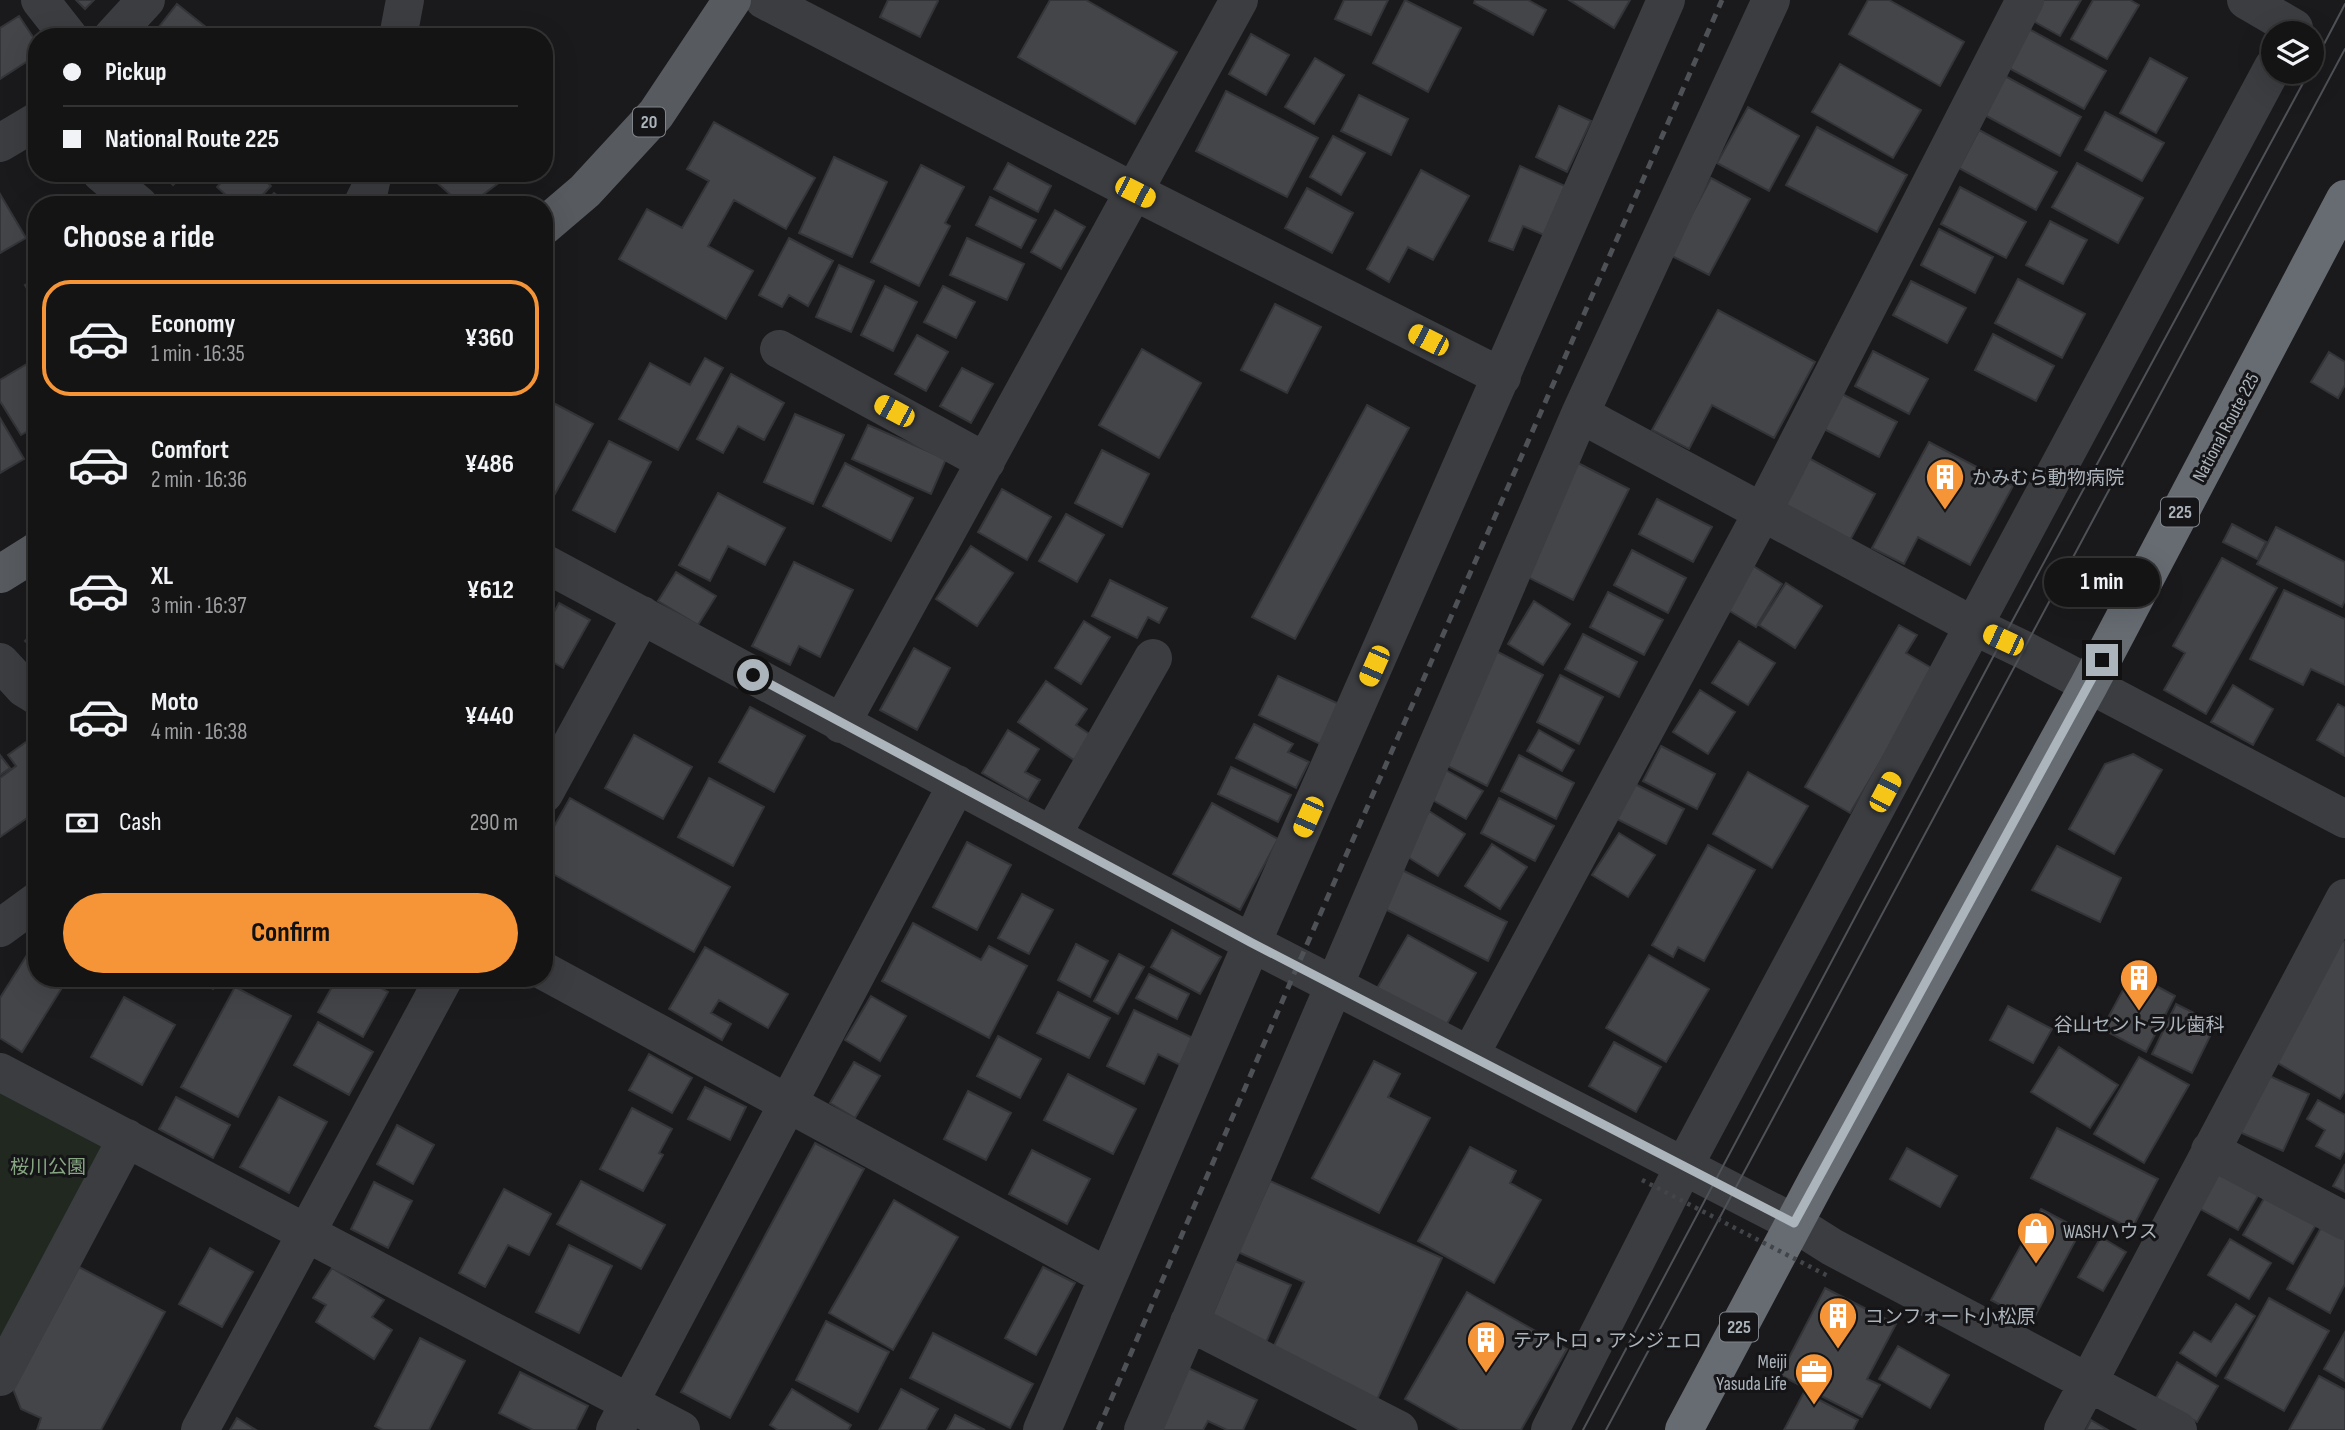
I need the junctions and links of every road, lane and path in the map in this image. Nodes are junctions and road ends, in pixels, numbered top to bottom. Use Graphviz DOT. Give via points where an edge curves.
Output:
graph roads {
  1 [pos="40,0"];
  2 [pos="146,0"];
  3 [pos="405,0"];
  4 [pos="732,0"];
  5 [pos="764,0"];
  6 [pos="1239,0"];
  7 [pos="1667,0"];
  8 [pos="1771,0"];
  9 [pos="2025,0"];
  10 [pos="2246,0"];
  11 [pos="2298,20"];
  12 [pos="62,28"];
  13 [pos="121,28"];
  14 [pos="400,28"];
  15 [pos="2264,84"];
  16 [pos="28,126"];
  17 [pos="0,143"];
  18 [pos="112,182"];
  19 [pos="1135,192"];
  20 [pos="128,196"];
  21 [pos="2345,199"];
  22 [pos="553,218"];
  23 [pos="779,349"];
  24 [pos="1502,377"];
  25 [pos="1580,414"];
  26 [pos="986,462"];
  27 [pos="1763,511"];
  28 [pos="28,557"];
  29 [pos="553,568"];
  30 [pos="0,574"];
  31 [pos="642,615"];
  32 [pos="1974,626"];
  33 [pos="1153,658"];
  34 [pos="0,662"];
  35 [pos="2089,685"];
  36 [pos="28,691"];
  37 [pos="842,724"];
  38 [pos="553,778"];
  39 [pos="957,784"];
  40 [pos="2345,819"];
  41 [pos="1052,835"];
  42 [pos="2345,898"];
  43 [pos="28,908"];
  44 [pos="0,928"];
  45 [pos="1252,943"];
  46 [pos="553,976"];
  47 [pos="1334,984"];
  48 [pos="439,987"];
  49 [pos="1470,1055"];
  50 [pos="0,1072"];
  51 [pos="788,1103"];
  52 [pos="127,1138"];
  53 [pos="2210,1150"];
  54 [pos="1684,1166"];
  55 [pos="1642,1180"];
  56 [pos="2345,1221"];
  57 [pos="1794,1223"];
  58 [pos="307,1235"];
  59 [pos="1828,1276"];
  60 [pos="1108,1277"];
  61 [pos="1189,1322"];
  62 [pos="0,1377"];
  63 [pos="2089,1382"];
  64 [pos="622,1416"];
  65 [pos="200,1430"];
  66 [pos="681,1430"];
  67 [pos="1042,1430"];
  68 [pos="1143,1430"];
  69 [pos="1399,1430"];
  70 [pos="1550,1430"];
  71 [pos="1684,1430"];
  72 [pos="2063,1430"];
  73 [pos="2178,1430"];
  1 -- 12 [label="street"];
  2 -- 13 [label="street"];
  3 -- 14 [label="street"];
  4 -- 22 [label="main road, 20" via="656,114 585,191"];
  5 -- 19 [label="street"];
  6 -- 19 [label="street"];
  7 -- 24 [label="street"];
  8 -- 25 [label="street"];
  9 -- 27 [label="street"];
  10 -- 11 [label="street"];
  15 -- 32 [label="street"];
  16 -- 17 [label="street"];
  18 -- 20 [label="street"];
  19 -- 24 [label="street"];
  19 -- 26 [label="street"];
  21 -- 35 [label="highway, National Route 225 / 225"];
  23 -- 26 [label="street"];
  24 -- 45 [label="street"];
  25 -- 27 [label="street"];
  25 -- 47 [label="street"];
  26 -- 37 [label="street"];
  27 -- 32 [label="street"];
  27 -- 49 [label="street"];
  28 -- 30 [label="main road"];
  29 -- 31 [label="street"];
  31 -- 37 [label="street"];
  31 -- 38 [label="street"];
  32 -- 35 [label="street"];
  32 -- 54 [label="street"];
  33 -- 41 [label="street"];
  34 -- 36 [label="street"];
  35 -- 40 [label="street"];
  35 -- 57 [label="highway, National Route 225 / 225"];
  37 -- 39 [label="street"];
  39 -- 41 [label="street"];
  39 -- 51 [label="street"];
  41 -- 45 [label="street"];
  42 -- 53 [label="street"];
  43 -- 44 [label="street"];
  45 -- 47 [label="street"];
  45 -- 60 [label="street"];
  46 -- 51 [label="street"];
  47 -- 49 [label="street"];
  47 -- 61 [label="street"];
  48 -- 58 [label="street"];
  49 -- 54 [label="street"];
  50 -- 52 [label="street"];
  51 -- 60 [label="street"];
  51 -- 64 [label="street"];
  52 -- 58 [label="street"];
  52 -- 62 [label="street"];
  53 -- 56 [label="street"];
  53 -- 63 [label="street"];
  54 -- 57 [label="street"];
  54 -- 70 [label="street"];
  55 -- 59 [label="path, bridge"];
  57 -- 63 [label="street"];
  57 -- 71 [label="highway, National Route 225 / 225"];
  58 -- 64 [label="street"];
  58 -- 65 [label="street"];
  60 -- 67 [label="street"];
  61 -- 68 [label="street"];
  61 -- 69 [label="street"];
  63 -- 72 [label="street"];
  63 -- 73 [label="street"];
  64 -- 66 [label="street"];
}
